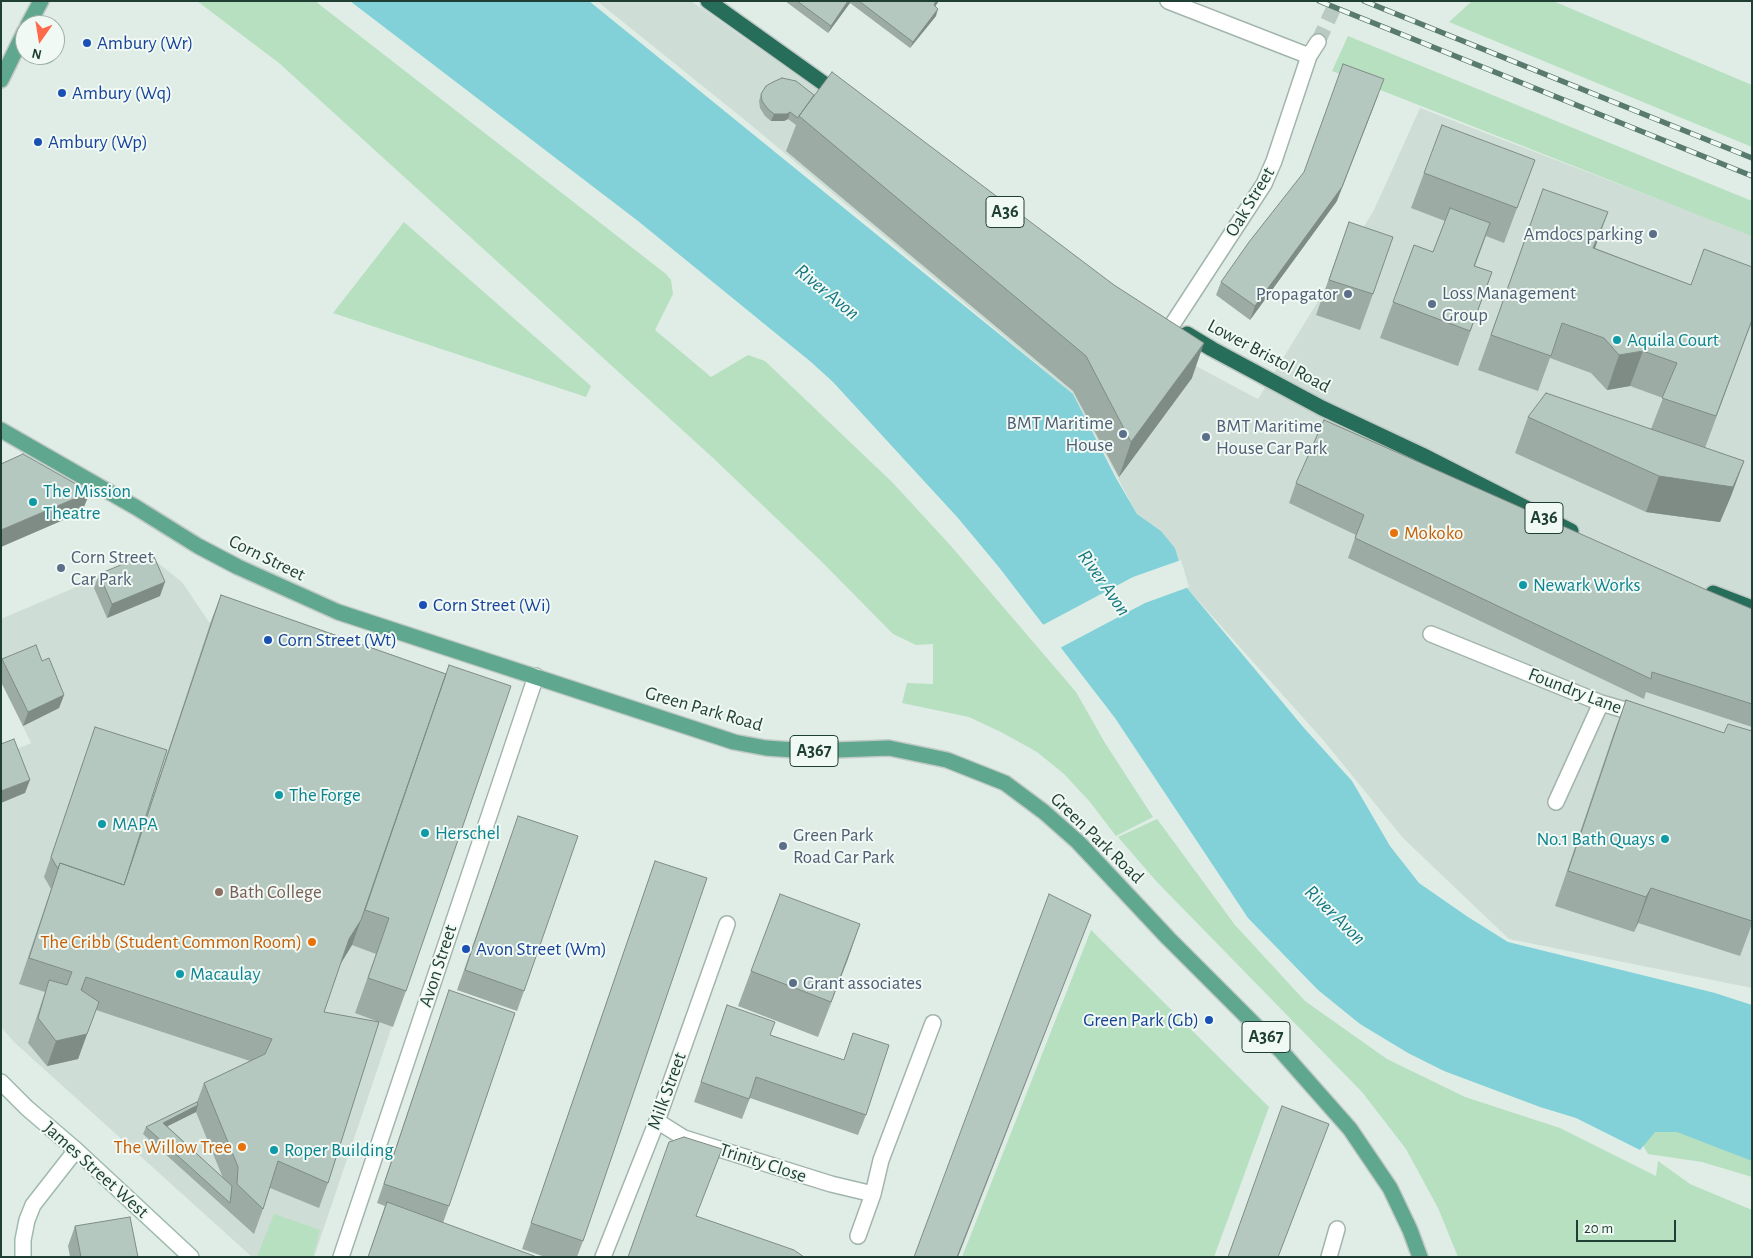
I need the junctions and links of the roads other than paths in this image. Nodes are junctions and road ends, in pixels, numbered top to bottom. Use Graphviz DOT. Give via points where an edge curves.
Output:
graph roads {
  1 [pos="41,1"];
  2 [pos="708,1"];
  3 [pos="1168,1"];
  4 [pos="33,15"];
  5 [pos="1318,42"];
  6 [pos="15,51"];
  7 [pos="1309,56"];
  8 [pos="1,80"];
  9 [pos="849,101"];
  10 [pos="1156,315"];
  11 [pos="1172,326"];
  12 [pos="1,430"];
  13 [pos="1588,539"];
  14 [pos="1701,588"];
  15 [pos="1752,608"];
  16 [pos="1431,634"];
  17 [pos="536,676"];
  18 [pos="1601,703"];
  19 [pos="1658,720"];
  20 [pos="1556,802"];
  21 [pos="728,924"];
  22 [pos="933,1023"];
  23 [pos="1,1082"];
  24 [pos="657,1120"];
  25 [pos="76,1150"];
  26 [pos="873,1194"];
  27 [pos="1337,1229"];
  28 [pos="858,1236"];
  29 [pos="19,1257"];
  30 [pos="23,1257"];
  31 [pos="191,1257"];
  32 [pos="341,1257"];
  33 [pos="603,1257"];
  34 [pos="1328,1257"];
  35 [pos="1420,1257"];
  1 -- 4 [label="main road"];
  2 -- 9 [label="highway"];
  3 -- 7 [label="street"];
  5 -- 7 [label="street, Oak Street"];
  6 -- 8 [label="main road"];
  7 -- 11 [label="street, Oak Street" via="1264,184"];
  10 -- 11 [label="highway, Lower Bristol Road / A36"];
  11 -- 13 [label="highway, Lower Bristol Road / A36" via="1322,408"];
  12 -- 17 [label="main road, Corn Street" via="198,546 296,594 338,612"];
  14 -- 15 [label="highway"];
  16 -- 18 [label="street, Foundry Lane"];
  17 -- 32 [label="street, Avon Street"];
  17 -- 35 [label="main road, Green Park Road / A367" via="734,742 808,751 889,748 947,760 1005,783 1078,842 1282,1052 1350,1128 1390,1188"];
  18 -- 19 [label="street, Foundry Lane"];
  18 -- 20 [label="street"];
  21 -- 24 [label="street, Milk Street"];
  22 -- 26 [label="street" via="881,1160"];
  23 -- 25 [label="street, James Street West"];
  24 -- 26 [label="street, Trinity Close" via="684,1138 830,1184"];
  24 -- 33 [label="street, Milk Street"];
  25 -- 30 [label="street" via="33,1205 23,1240"];
  25 -- 31 [label="street, James Street West"];
  26 -- 28 [label="street"];
  27 -- 34 [label="street"];
  29 -- 30 [label="street"];
}
